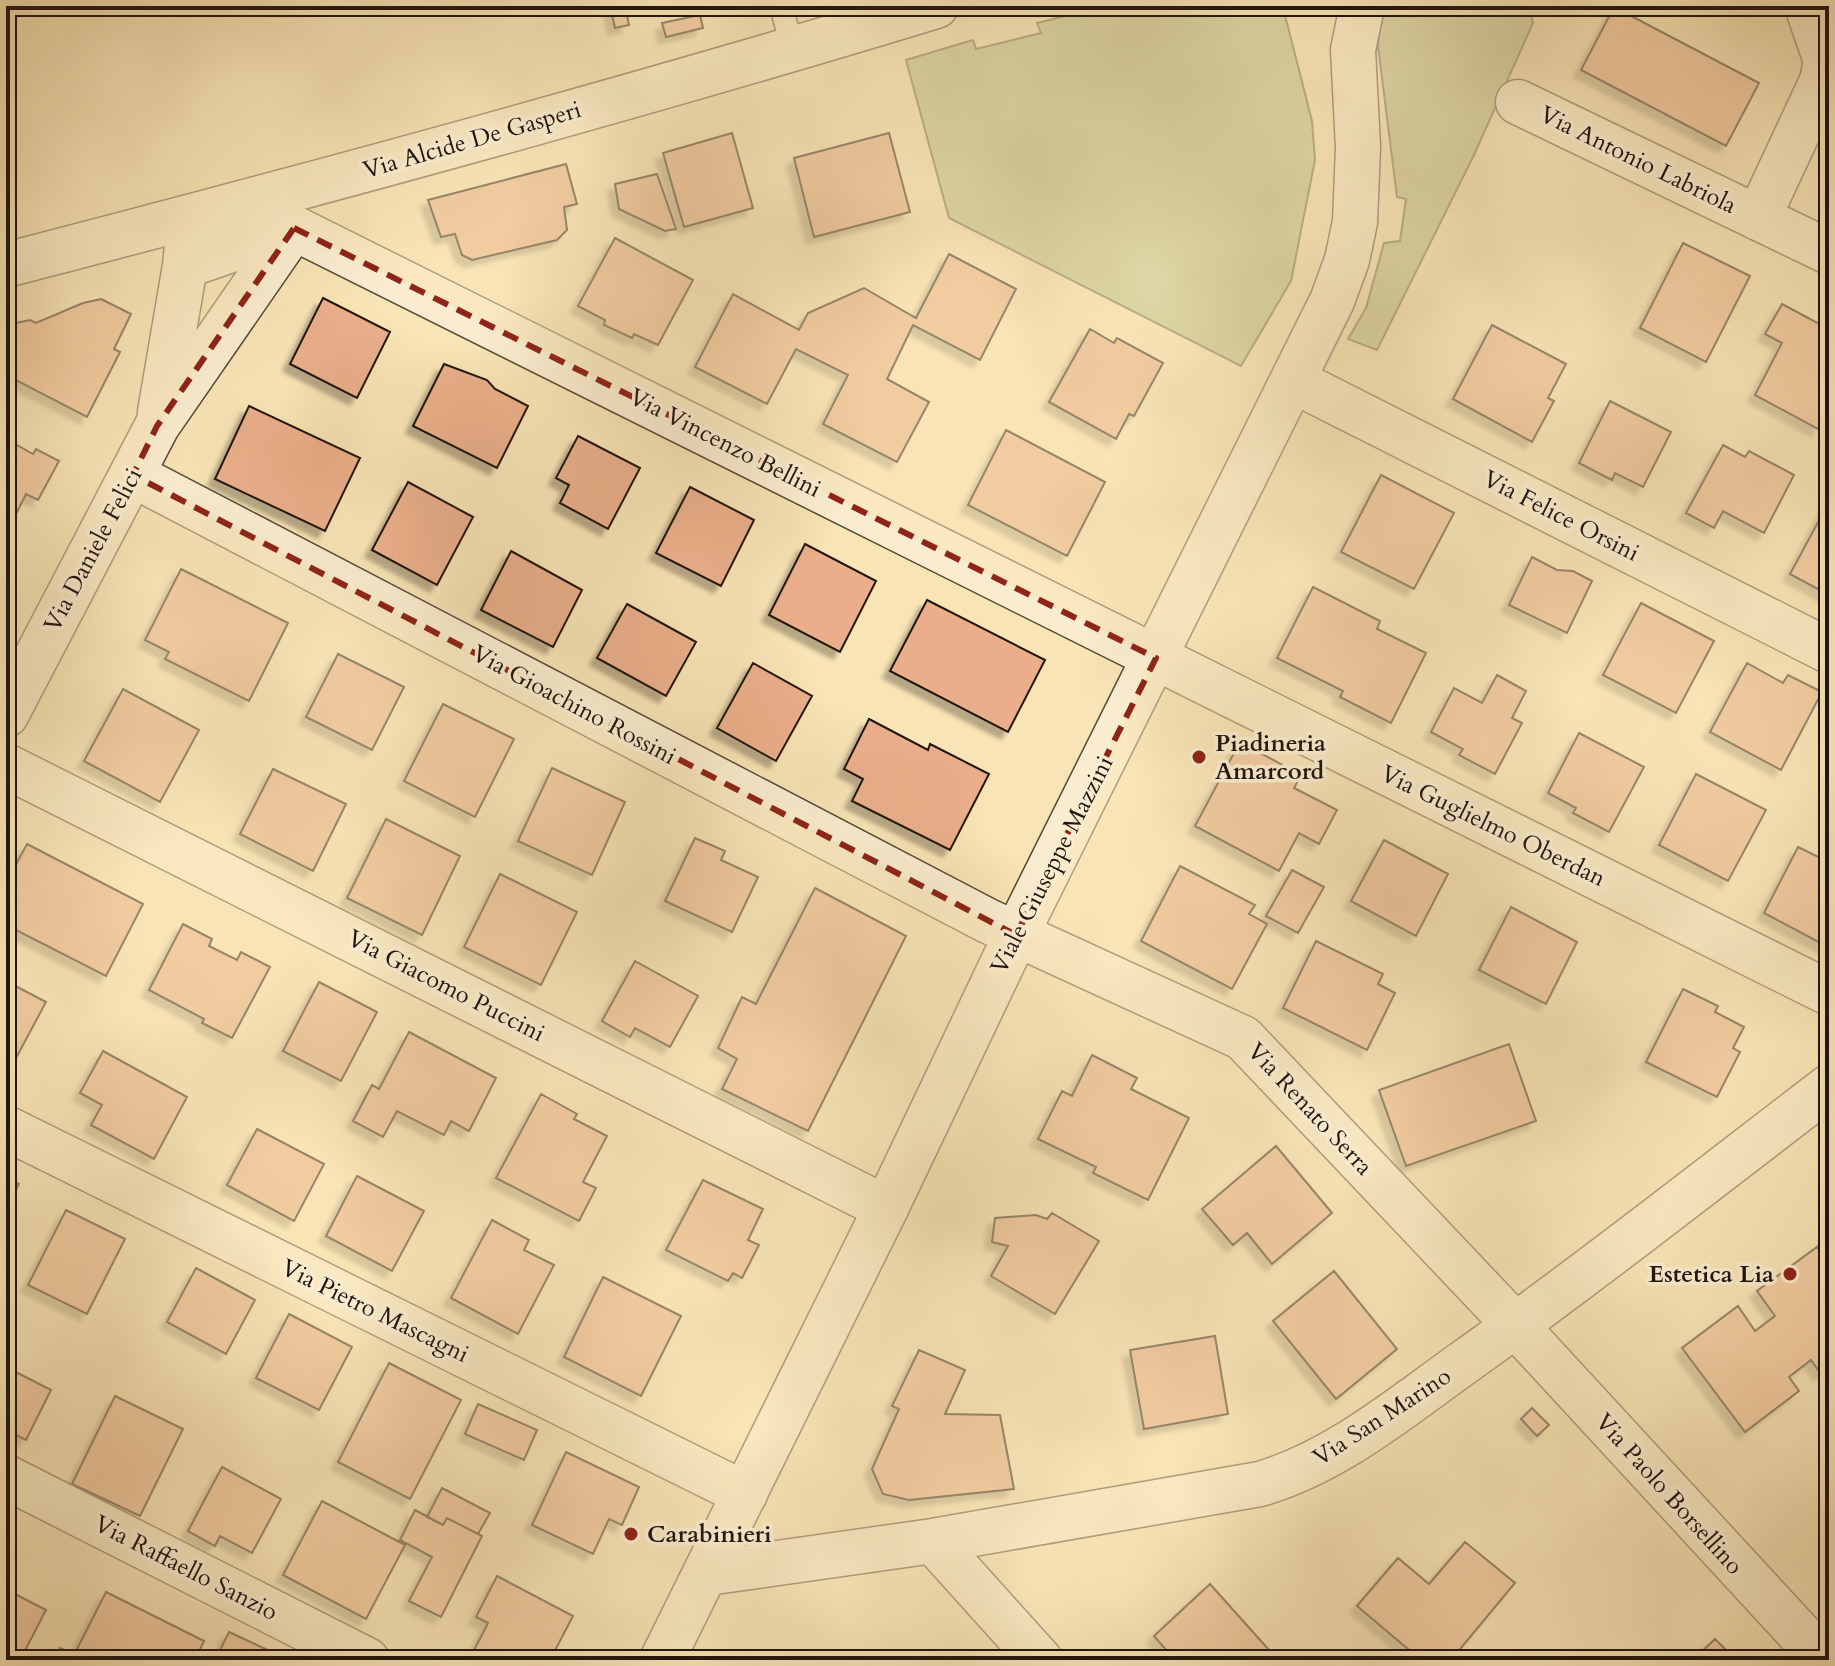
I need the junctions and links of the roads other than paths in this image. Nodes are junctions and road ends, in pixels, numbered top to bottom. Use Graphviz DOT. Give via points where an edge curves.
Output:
graph roads {
  1 [pos="781,6"];
  2 [pos="936,6"];
  3 [pos="1337,6"];
  4 [pos="1362,6"];
  5 [pos="1807,6"];
  6 [pos="793,50"];
  7 [pos="1353,50"];
  8 [pos="1518,102"];
  9 [pos="291,210"];
  10 [pos="190,217"];
  11 [pos="1758,218"];
  12 [pos="1829,252"];
  13 [pos="6,265"];
  14 [pos="185,266"];
  15 [pos="1294,381"];
  16 [pos="157,426"];
  17 [pos="133,475"];
  18 [pos="1829,651"];
  19 [pos="1156,658"];
  20 [pos="6,715"];
  21 [pos="6,766"];
  22 [pos="1016,935"];
  23 [pos="1829,993"];
  24 [pos="1829,1087"];
  25 [pos="6,1128"];
  26 [pos="886,1208"];
  27 [pos="1516,1326"];
  28 [pos="6,1477"];
  29 [pos="745,1494"];
  30 [pos="933,1541"];
  31 [pos="707,1573"];
  32 [pos="367,1660"];
  33 [pos="662,1660"];
  34 [pos="1040,1660"];
  35 [pos="1824,1660"];
  1 -- 6 [label="lane"];
  2 -- 6 [label="street, Via Alcide De Gasperi"];
  3 -- 7 [label="street, Viale Giuseppe Mazzini"];
  4 -- 7 [label="street, Viale Giuseppe Mazzini"];
  5 -- 11 [label="street, Via Antonio Labriola" via="1826,61 1822,81"];
  6 -- 9 [label="street, Via Alcide De Gasperi"];
  7 -- 15 [label="street, Viale Giuseppe Mazzini" via="1355,222 1332,301"];
  8 -- 11 [label="street, Via Antonio Labriola"];
  9 -- 10 [label="street, Via Alcide De Gasperi"];
  9 -- 14 [label="street" via="236,247"];
  9 -- 16 [label="street, Via Daniele Felici"];
  9 -- 19 [label="street, Via Vincenzo Bellini"];
  10 -- 13 [label="street, Via Alcide De Gasperi"];
  10 -- 14 [label="street, Via Daniele Felici"];
  11 -- 12 [label="street, Via Antonio Labriola"];
  14 -- 16 [label="street, Via Daniele Felici"];
  15 -- 18 [label="street, Via Felice Orsini"];
  15 -- 19 [label="street, Viale Giuseppe Mazzini"];
  16 -- 17 [label="street, Via Daniele Felici"];
  17 -- 20 [label="street, Via Daniele Felici"];
  17 -- 22 [label="street, Via Gioachino Rossini"];
  19 -- 22 [label="street, Viale Giuseppe Mazzini"];
  19 -- 23 [label="street, Via Guglielmo Oberdan"];
  21 -- 26 [label="street, Via Giacomo Puccini"];
  22 -- 26 [label="street, Viale Giuseppe Mazzini"];
  22 -- 27 [label="street, Via Renato Serra" via="1243,1038"];
  24 -- 27 [label="street, Via San Marino"];
  25 -- 29 [label="street, Via Pietro Mascagni"];
  26 -- 29 [label="street, Viale Giuseppe Mazzini"];
  27 -- 30 [label="street, Via San Marino" via="1374,1426 1291,1475"];
  27 -- 35 [label="street, Via Paolo Borsellino"];
  28 -- 32 [label="street, Via Raffaello Sanzio"];
  29 -- 31 [label="street, Viale Giuseppe Mazzini"];
  30 -- 31 [label="street, Via San Marino"];
  30 -- 34 [label="street"];
  31 -- 33 [label="street, Viale Giuseppe Mazzini"];
}
